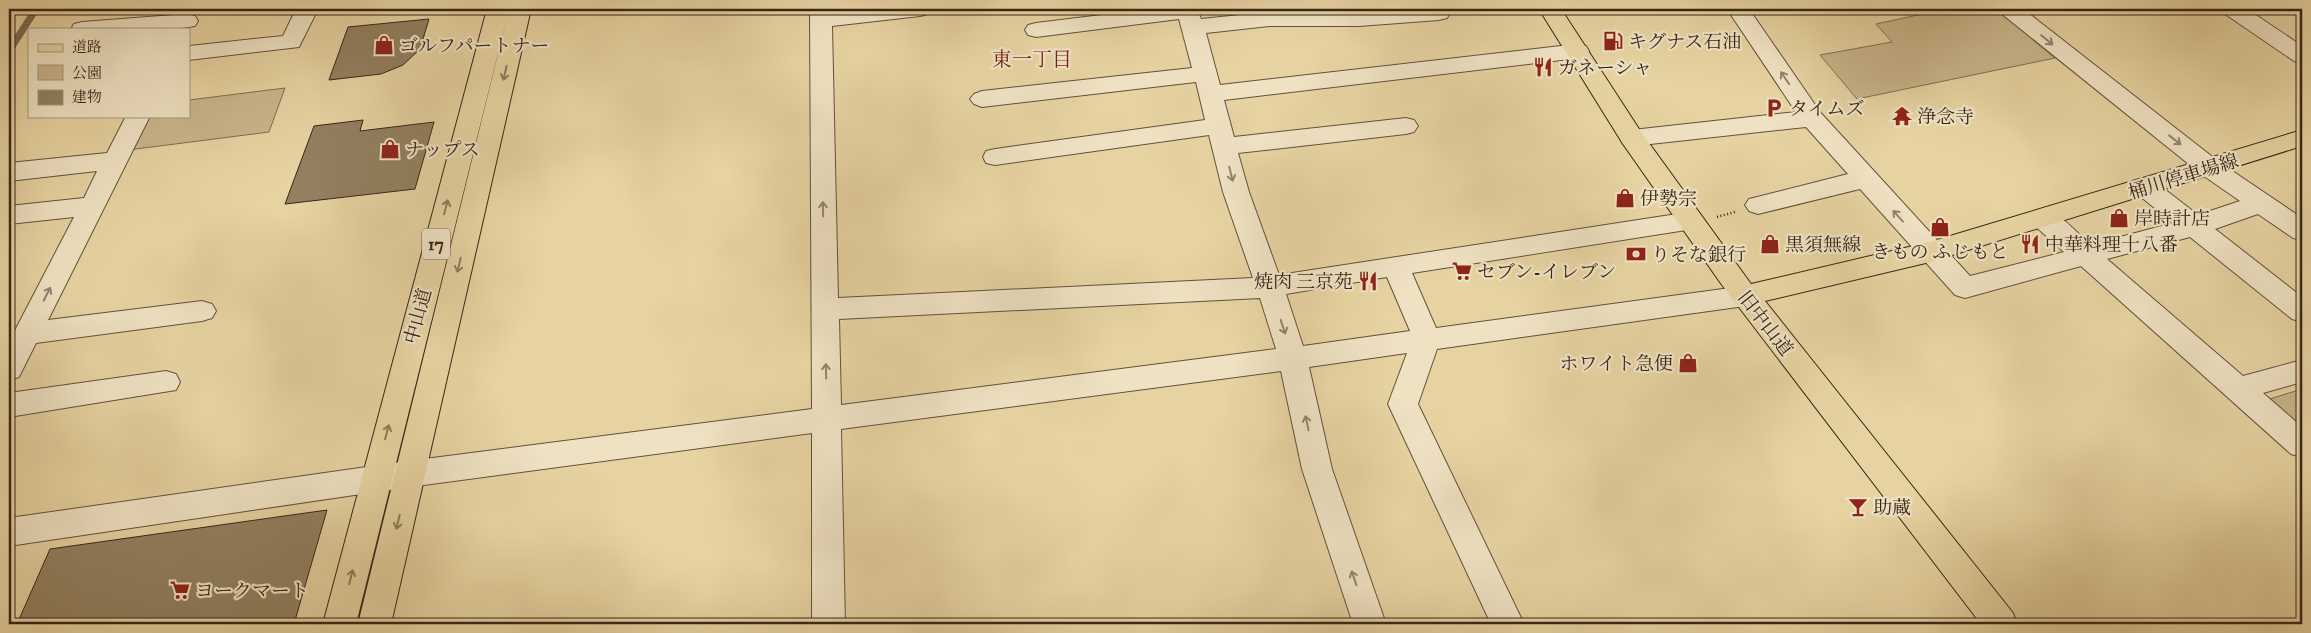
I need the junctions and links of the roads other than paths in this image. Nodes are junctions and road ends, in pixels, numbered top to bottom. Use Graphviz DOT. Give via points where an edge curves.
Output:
graph roads {
  1 [pos="307,9"];
  2 [pos="498,9"];
  3 [pos="520,9"];
  4 [pos="920,9"];
  5 [pos="1550,9"];
  6 [pos="1738,9"];
  7 [pos="2010,9"];
  8 [pos="2233,9"];
  9 [pos="1439,13"];
  10 [pos="821,15"];
  11 [pos="1188,16"];
  12 [pos="188,20"];
  13 [pos="94,28"];
  14 [pos="1036,30"];
  15 [pos="1578,51"];
  16 [pos="190,53"];
  17 [pos="2302,56"];
  18 [pos="1208,84"];
  19 [pos="982,100"];
  20 [pos="137,118"];
  21 [pos="1812,118"];
  22 [pos="1406,126"];
  23 [pos="1221,136"];
  24 [pos="1632,138"];
  25 [pos="2302,138"];
  26 [pos="995,157"];
  27 [pos="116,161"];
  28 [pos="2210,168"];
  29 [pos="9,172"];
  30 [pos="1865,179"];
  31 [pos="2145,187"];
  32 [pos="2261,203"];
  33 [pos="1758,204"];
  34 [pos="93,206"];
  35 [pos="9,215"];
  36 [pos="2044,218"];
  37 [pos="1691,222"];
  38 [pos="2195,226"];
  39 [pos="2302,231"];
  40 [pos="1930,252"];
  41 [pos="2087,256"];
  42 [pos="1395,266"];
  43 [pos="1270,287"];
  44 [pos="1745,296"];
  45 [pos="825,308"];
  46 [pos="202,311"];
  47 [pos="2302,312"];
  48 [pos="27,333"];
  49 [pos="1427,338"];
  50 [pos="1293,358"];
  51 [pos="10,366"];
  52 [pos="2302,370"];
  53 [pos="166,382"];
  54 [pos="2238,389"];
  55 [pos="9,405"];
  56 [pos="827,420"];
  57 [pos="2302,445"];
  58 [pos="409,474"];
  59 [pos="375,479"];
  60 [pos="9,532"];
  61 [pos="339,624"];
  62 [pos="374,624"];
  63 [pos="829,624"];
  64 [pos="1370,624"];
  65 [pos="1508,624"];
  66 [pos="2001,624"];
  1 -- 16 [label="street" via="292,42"];
  59 -- 2 [label="main road, 中山道 / 17, one-way"];
  3 -- 58 [label="main road, 中山道 / 17, one-way"];
  4 -- 10 [label="street"];
  5 -- 15 [label="main road, 旧中山道"];
  21 -- 6 [label="street, one-way"];
  7 -- 28 [label="street, one-way"];
  8 -- 17 [label="street"];
  9 -- 11 [label="street" via="1359,19"];
  45 -- 10 [label="street, one-way"];
  11 -- 14 [label="street"];
  11 -- 18 [label="street"];
  12 -- 13 [label="street"];
  15 -- 18 [label="street"];
  15 -- 24 [label="main road, 旧中山道"];
  18 -- 19 [label="street"];
  18 -- 23 [label="street"];
  20 -- 27 [label="street"];
  21 -- 24 [label="street"];
  21 -- 30 [label="street"];
  22 -- 23 [label="street"];
  23 -- 26 [label="street"];
  23 -- 43 [label="street, one-way" via="1236,192"];
  24 -- 37 [label="main road, 旧中山道"];
  25 -- 28 [label="main road, 桶川停車場線"];
  27 -- 29 [label="street"];
  27 -- 34 [label="street"];
  28 -- 31 [label="main road, 桶川停車場線"];
  28 -- 32 [label="street"];
  30 -- 33 [label="street"];
  40 -- 30 [label="street, one-way"];
  31 -- 36 [label="main road, 桶川停車場線"];
  31 -- 38 [label="street"];
  32 -- 38 [label="street"];
  32 -- 39 [label="street"];
  34 -- 35 [label="street"];
  48 -- 34 [label="street, one-way"];
  36 -- 40 [label="main road, 桶川停車場線"];
  36 -- 41 [label="street"];
  37 -- 42 [label="street"];
  37 -- 44 [label="main road, 旧中山道"];
  38 -- 41 [label="street"];
  38 -- 47 [label="street"];
  40 -- 41 [label="street" via="1965,288"];
  40 -- 44 [label="main road, 桶川停車場線"];
  41 -- 54 [label="street"];
  42 -- 43 [label="street"];
  42 -- 49 [label="street"];
  43 -- 45 [label="street"];
  43 -- 50 [label="street, one-way"];
  44 -- 49 [label="street"];
  44 -- 66 [label="main road, 旧中山道"];
  56 -- 45 [label="street, one-way"];
  46 -- 48 [label="street"];
  48 -- 51 [label="street"];
  49 -- 50 [label="street"];
  49 -- 65 [label="street" via="1403,404"];
  50 -- 56 [label="street"];
  64 -- 50 [label="street, one-way" via="1318,468"];
  52 -- 54 [label="street"];
  53 -- 55 [label="street"];
  54 -- 57 [label="street"];
  56 -- 58 [label="street"];
  56 -- 63 [label="street"];
  58 -- 59 [label="street"];
  58 -- 62 [label="main road, 中山道 / 17, one-way"];
  59 -- 60 [label="street"];
  61 -- 59 [label="main road, 中山道 / 17, one-way"];
}
